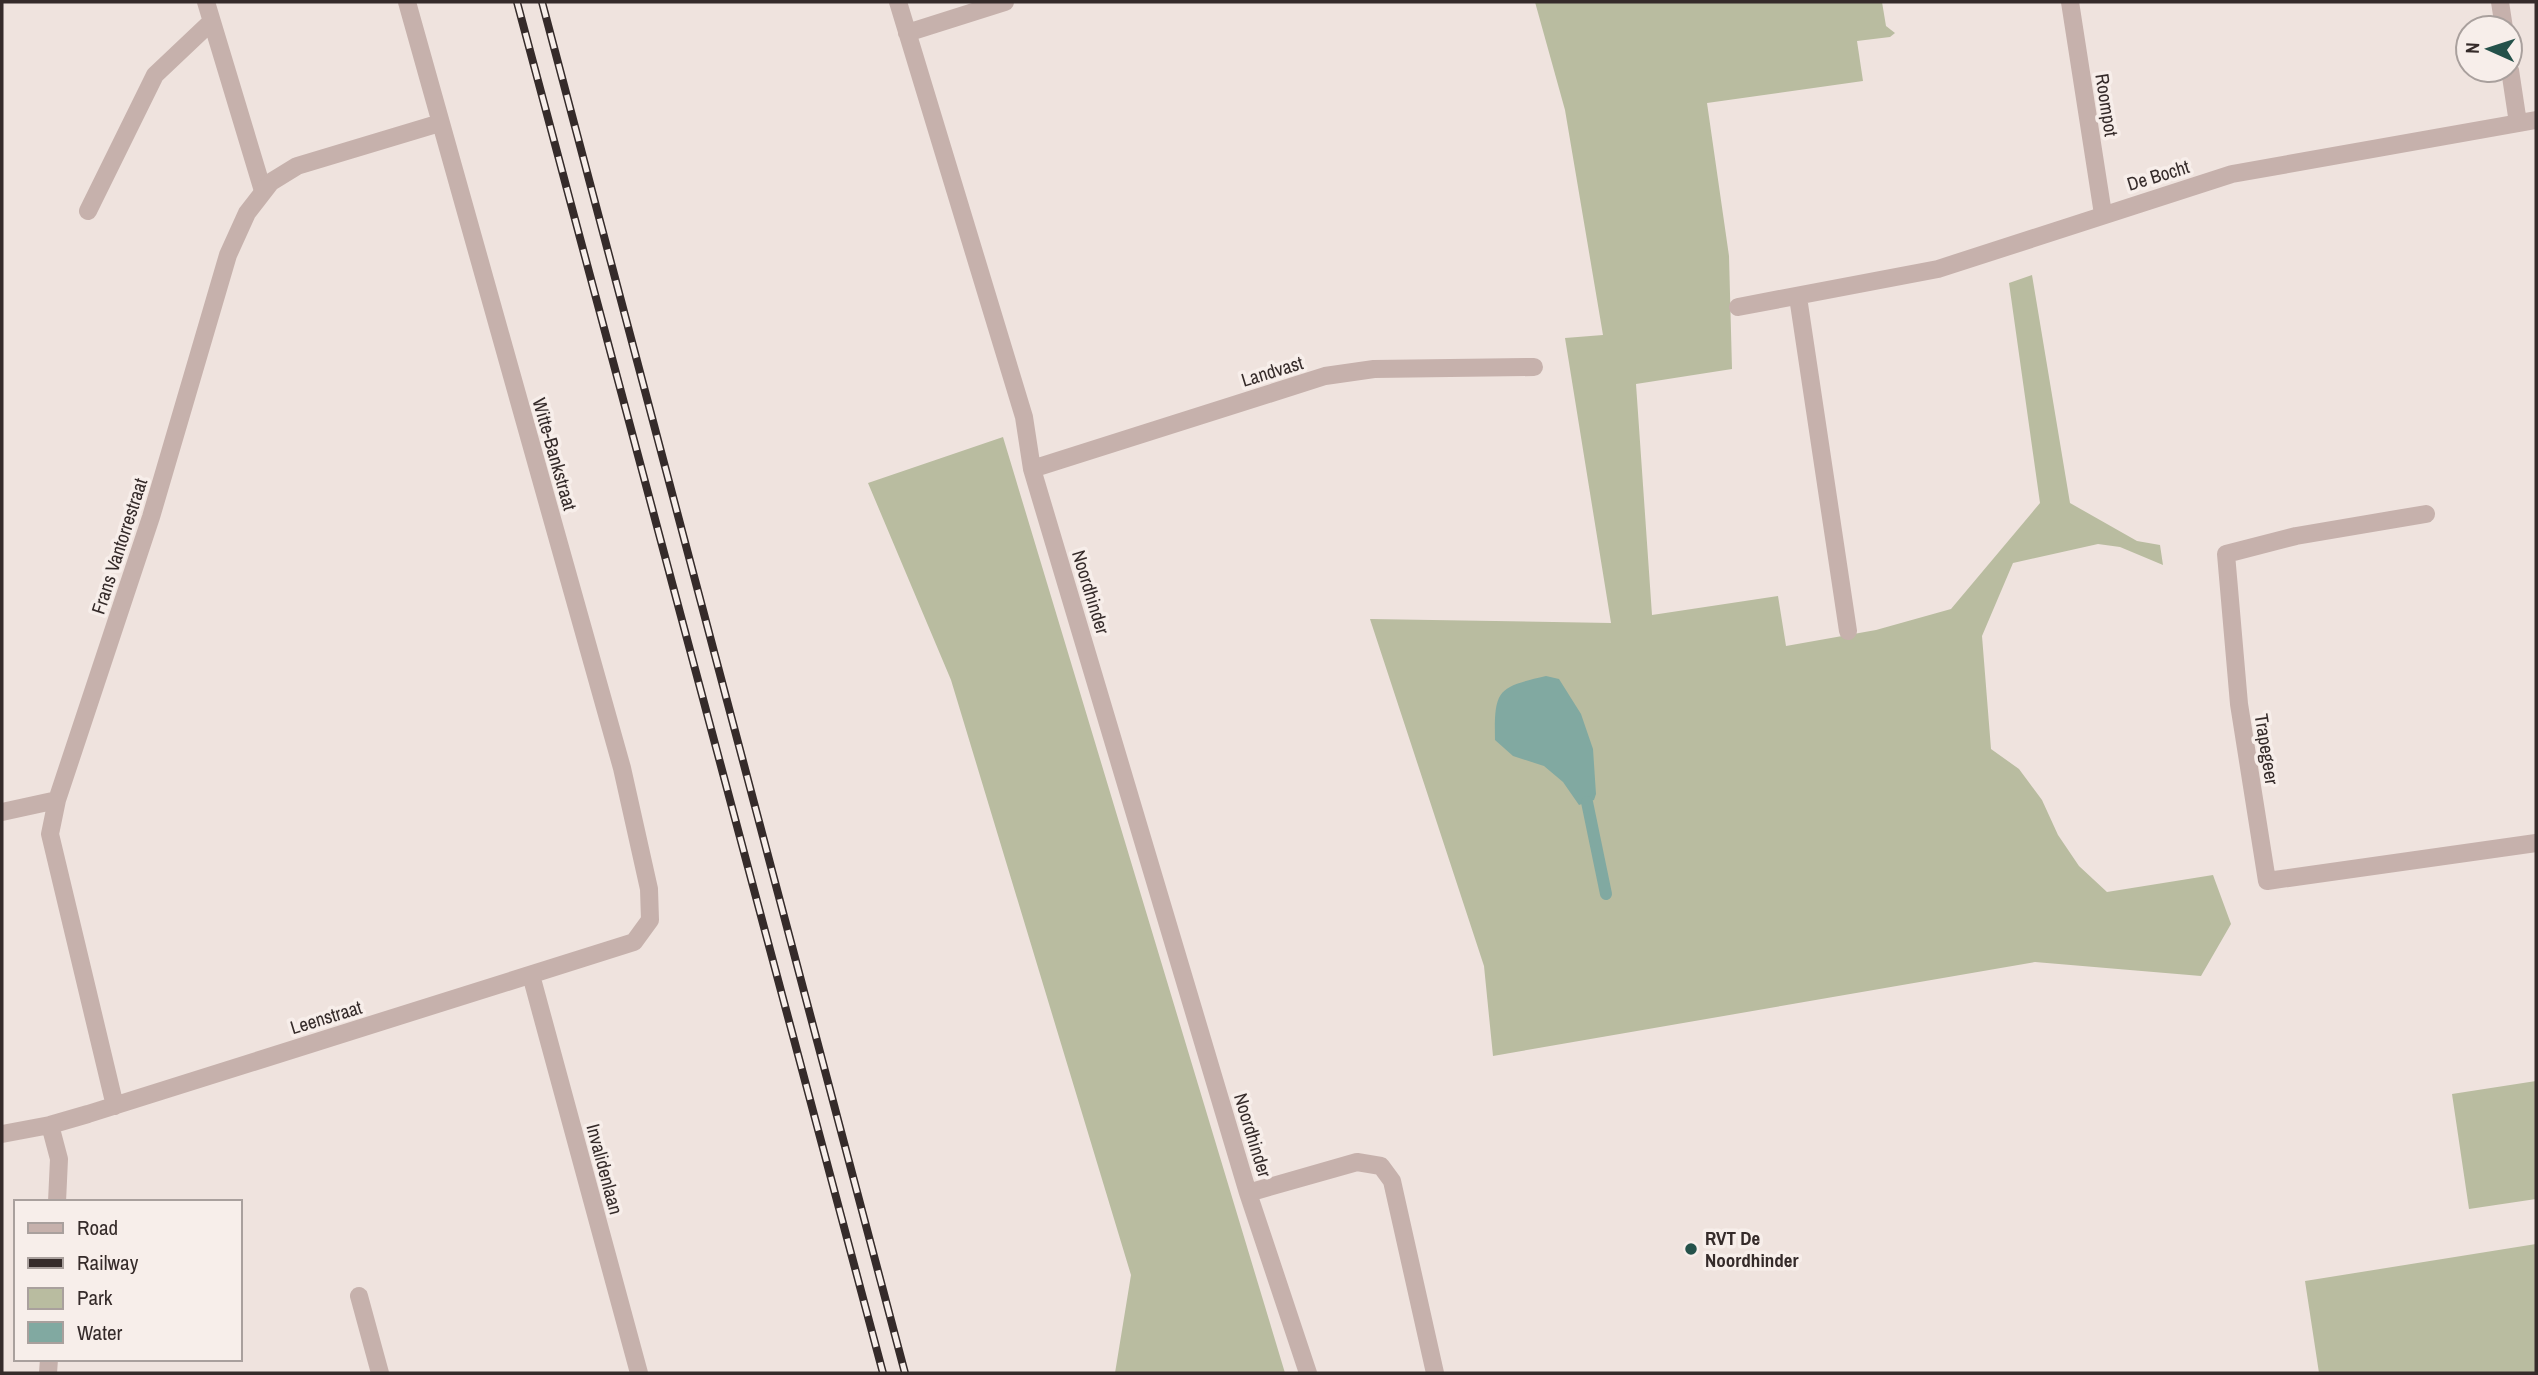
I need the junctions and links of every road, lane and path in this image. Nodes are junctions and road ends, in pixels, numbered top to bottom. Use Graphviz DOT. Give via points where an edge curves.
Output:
graph roads {
  1 [pos="206,2"];
  2 [pos="407,2"];
  3 [pos="898,2"];
  4 [pos="1005,2"];
  5 [pos="2070,2"];
  6 [pos="211,22"];
  7 [pos="907,33"];
  8 [pos="2512,84"];
  9 [pos="2536,120"];
  10 [pos="440,122"];
  11 [pos="2518,123"];
  12 [pos="263,191"];
  13 [pos="88,211"];
  14 [pos="2103,214"];
  15 [pos="1798,297"];
  16 [pos="1738,307"];
  17 [pos="1534,367"];
  18 [pos="1032,469"];
  19 [pos="2426,514"];
  20 [pos="1848,631"];
  21 [pos="57,800"];
  22 [pos="2,813"];
  23 [pos="2536,843"];
  24 [pos="650,920"];
  25 [pos="531,975"];
  26 [pos="115,1106"];
  27 [pos="50,1125"];
  28 [pos="2,1134"];
  29 [pos="1248,1194"];
  30 [pos="57,1200"];
  31 [pos="359,1296"];
  32 [pos="380,1373"];
  33 [pos="639,1373"];
  34 [pos="1308,1373"];
  35 [pos="1435,1373"];
  1 -- 6 [label="street"];
  2 -- 10 [label="street, Witte-Bankstraat"];
  3 -- 7 [label="street, Noordhinder"];
  4 -- 7 [label="street"];
  5 -- 14 [label="street, Roompot"];
  6 -- 12 [label="street"];
  6 -- 13 [label="street" via="155,75"];
  7 -- 18 [label="street, Noordhinder" via="1024,417"];
  8 -- 11 [label="street"];
  9 -- 11 [label="street, De Bocht"];
  10 -- 12 [label="street, Frans Vantorrestraat" via="297,166"];
  10 -- 24 [label="street, Witte-Bankstraat" via="622,768 649,889"];
  11 -- 14 [label="street, De Bocht" via="2232,174"];
  12 -- 21 [label="street, Frans Vantorrestraat" via="228,255 151,517"];
  14 -- 15 [label="street, De Bocht" via="1938,269"];
  15 -- 16 [label="street, De Bocht"];
  15 -- 20 [label="street"];
  17 -- 18 [label="street, Landvast" via="1374,369 1325,376"];
  18 -- 29 [label="street, Noordhinder"];
  19 -- 23 [label="street, Trapegeer" via="2296,536 2226,554 2239,704 2267,881"];
  21 -- 22 [label="street"];
  21 -- 26 [label="street, Frans Vantorrestraat" via="50,834"];
  24 -- 25 [label="street, Leenstraat" via="634,942"];
  25 -- 26 [label="street, Leenstraat"];
  25 -- 33 [label="street, Invalidenlaan"];
  26 -- 27 [label="street, Leenstraat"];
  27 -- 28 [label="street, Leenstraat"];
  27 -- 30 [label="street" via="59,1159"];
  29 -- 34 [label="street, Noordhinder"];
  29 -- 35 [label="street, Noordhinder" via="1357,1162 1381,1166 1392,1181"];
  31 -- 32 [label="street"];
}
